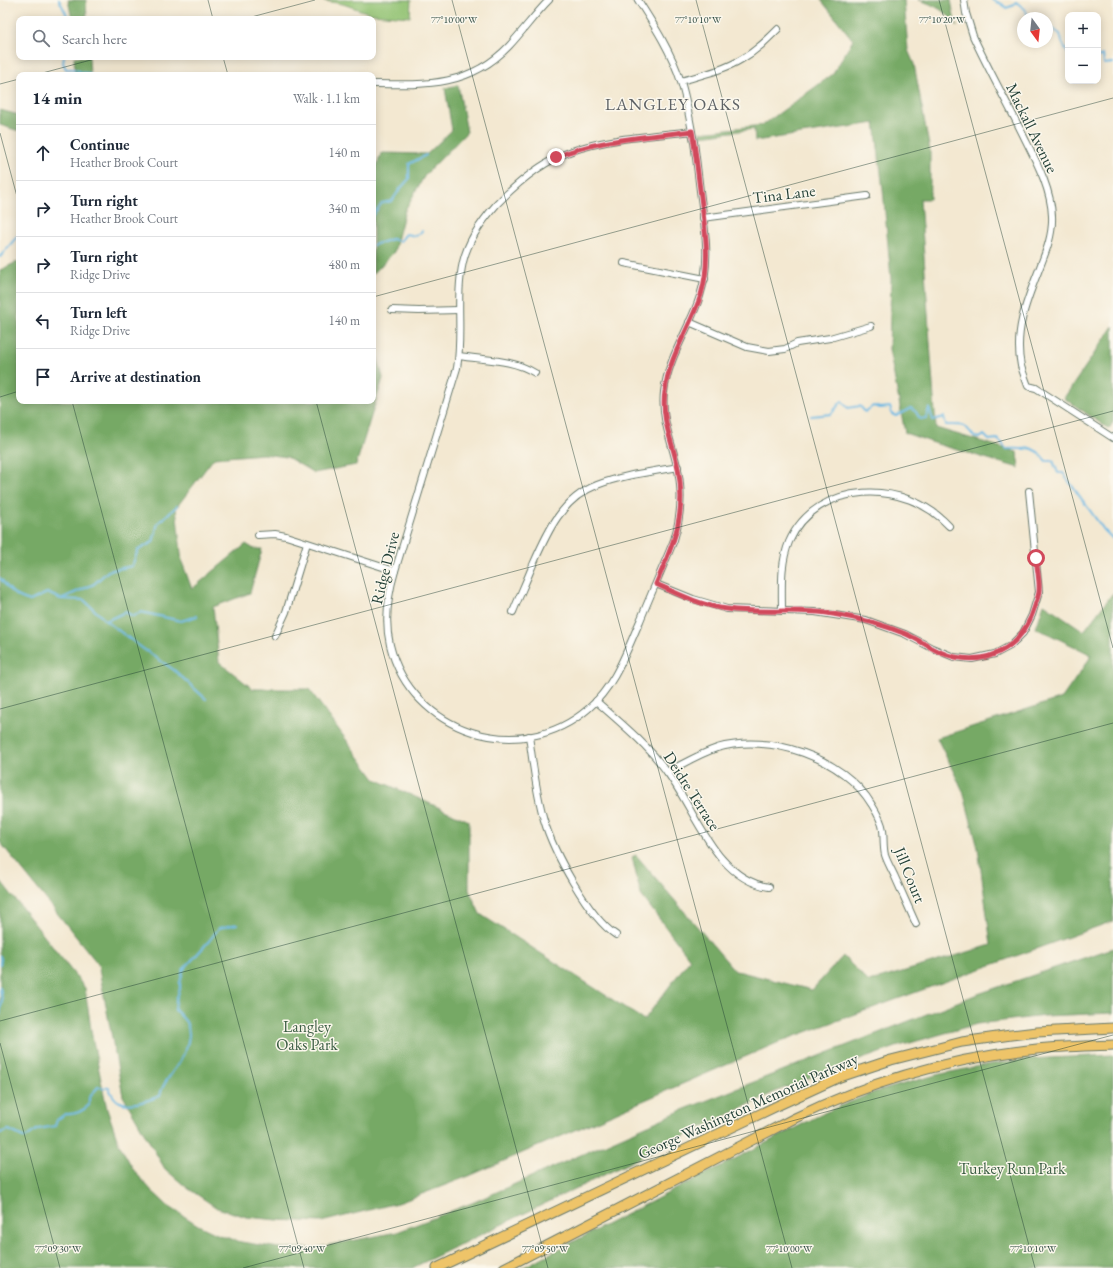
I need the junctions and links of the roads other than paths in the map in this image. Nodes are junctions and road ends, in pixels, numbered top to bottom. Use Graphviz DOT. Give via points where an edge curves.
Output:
graph roads {
  1 [pos="549,0"];
  2 [pos="638,0"];
  3 [pos="964,0"];
  4 [pos="778,29"];
  5 [pos="681,81"];
  6 [pos="376,84"];
  7 [pos="692,131"];
  8 [pos="867,196"];
  9 [pos="703,218"];
  10 [pos="624,263"];
  11 [pos="704,279"];
  12 [pos="392,310"];
  13 [pos="459,310"];
  14 [pos="689,322"];
  15 [pos="871,326"];
  16 [pos="459,356"];
  17 [pos="535,374"];
  18 [pos="1113,438"];
  19 [pos="678,467"];
  20 [pos="1029,491"];
  21 [pos="949,526"];
  22 [pos="258,535"];
  23 [pos="307,543"];
  24 [pos="395,570"];
  25 [pos="656,584"];
  26 [pos="782,611"];
  27 [pos="513,612"];
  28 [pos="275,636"];
  29 [pos="596,701"];
  30 [pos="529,736"];
  31 [pos="668,772"];
  32 [pos="769,887"];
  33 [pos="916,924"];
  34 [pos="616,935"];
  35 [pos="1113,1028"];
  36 [pos="1113,1045"];
  37 [pos="437,1268"];
  38 [pos="504,1268"];
  1 -- 6 [label="street" via="498,56 473,72 435,83"];
  2 -- 5 [label="street, Ridge Drive" via="671,57"];
  3 -- 18 [label="street, Mackall Avenue" via="973,36 1039,165 1050,204 1052,228 1021,325 1021,366 1028,386 1036,388"];
  4 -- 5 [label="street" via="766,42 742,59 723,68"];
  5 -- 7 [label="street, Ridge Drive"];
  7 -- 9 [label="street, Ridge Drive"];
  7 -- 13 [label="street, Ridge Drive" via="583,147 556,157 531,173 501,200 475,232 461,274"];
  8 -- 9 [label="street, Tina Lane"];
  9 -- 11 [label="street, Ridge Drive" via="707,253"];
  10 -- 11 [label="street"];
  11 -- 14 [label="street, Ridge Drive"];
  12 -- 13 [label="street"];
  13 -- 16 [label="street, Ridge Drive"];
  14 -- 15 [label="street" via="747,347 768,351 785,349 797,343 830,338"];
  14 -- 19 [label="street, Ridge Drive" via="672,362 664,392 665,419"];
  16 -- 17 [label="street" via="515,364"];
  16 -- 24 [label="street, Ridge Drive"];
  19 -- 25 [label="street, Ridge Drive" via="681,495 678,525"];
  19 -- 27 [label="street" via="598,484 575,498 549,528"];
  20 -- 26 [label="street" via="1039,592 1029,623 1019,638 995,654 964,658 947,655 906,634 866,620 815,612"];
  21 -- 26 [label="street" via="924,506 877,492 849,494 830,500 806,518 789,542 783,564"];
  22 -- 23 [label="street" via="275,534"];
  23 -- 24 [label="street"];
  23 -- 28 [label="street" via="286,612"];
  24 -- 30 [label="street, Ridge Drive" via="387,604 387,631 397,666 412,691 433,712 464,729 496,737"];
  25 -- 26 [label="street" via="718,608"];
  25 -- 29 [label="street, Ridge Drive" via="617,672"];
  29 -- 30 [label="street, Ridge Drive" via="565,725"];
  29 -- 31 [label="street, Deidre Terrace"];
  30 -- 34 [label="street" via="539,799 549,835 578,892 602,925"];
  31 -- 32 [label="street, Deidre Terrace" via="715,850 746,880"];
  31 -- 33 [label="street, Jill Court" via="706,752 732,745 748,744 791,749 832,766 848,778 872,805 882,824 885,854"];
  35 -- 37 [label="highway, George Washington Memorial Parkway" via="1011,1035 962,1042 890,1060 840,1077"];
  36 -- 38 [label="highway, George Washington Memorial Parkway" via="1039,1048 975,1057 935,1066 843,1096"];
}
